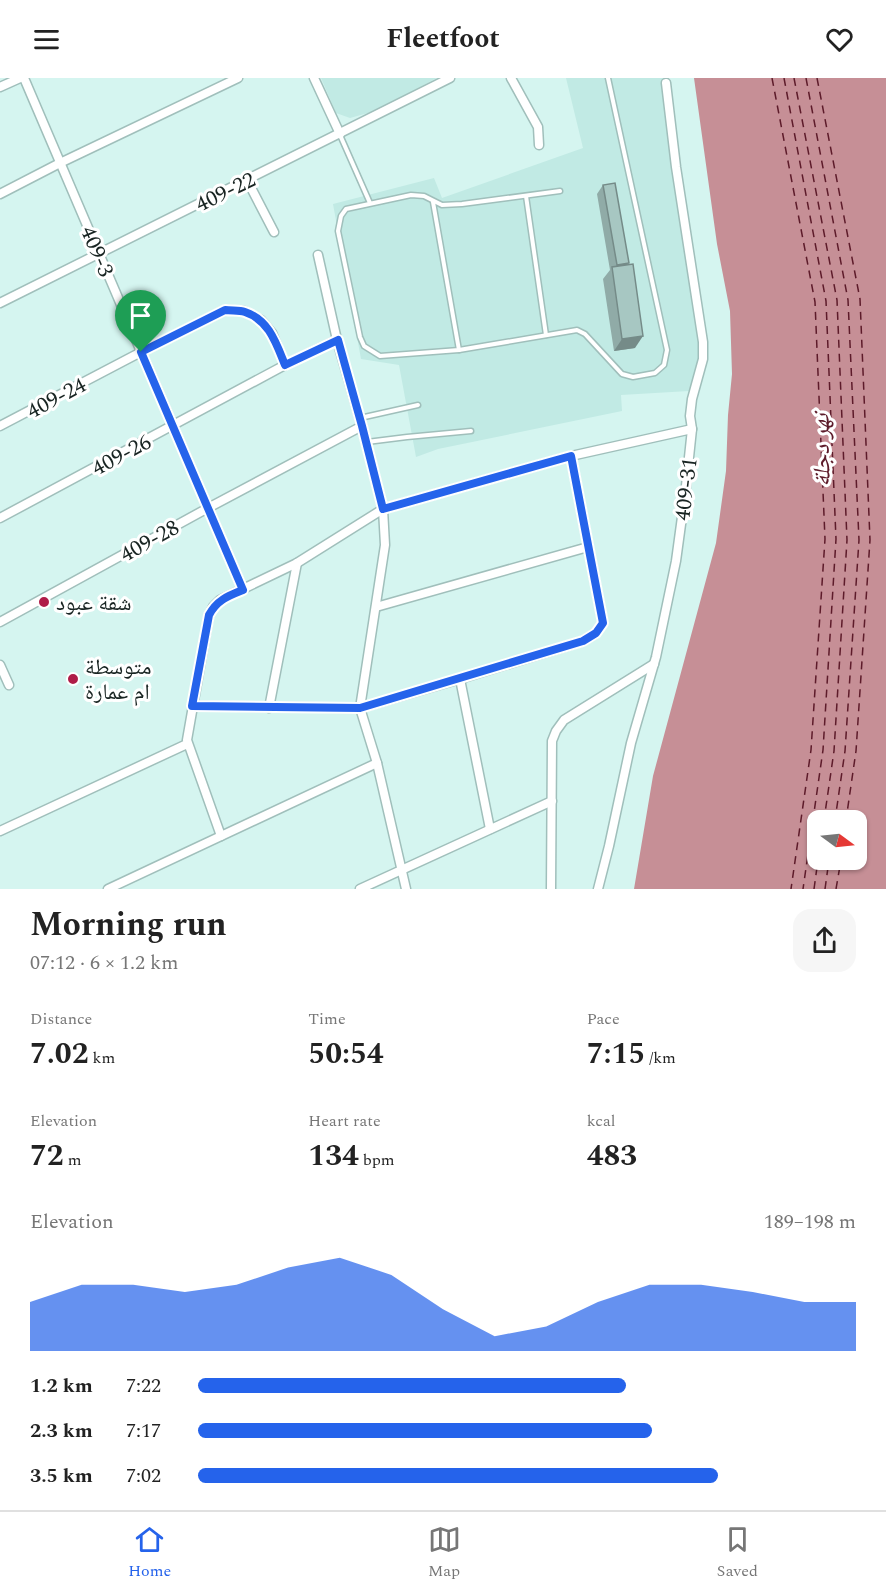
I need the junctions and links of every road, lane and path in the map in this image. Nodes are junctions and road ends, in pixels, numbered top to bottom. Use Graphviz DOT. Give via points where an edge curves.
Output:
graph roads {
  1 [pos="22,78"];
  2 [pos="238,78"];
  3 [pos="314,78"];
  4 [pos="450,78"];
  5 [pos="511,78"];
  6 [pos="608,78"];
  7 [pos="666,83"];
  8 [pos="0,87"];
  9 [pos="340,134"];
  10 [pos="539,145"];
  11 [pos="60,163"];
  12 [pos="247,180"];
  13 [pos="560,191"];
  14 [pos="0,194"];
  15 [pos="526,196"];
  16 [pos="433,201"];
  17 [pos="370,203"];
  18 [pos="274,232"];
  19 [pos="99,254"];
  20 [pos="318,255"];
  21 [pos="0,303"];
  22 [pos="546,335"];
  23 [pos="338,340"];
  24 [pos="459,350"];
  25 [pos="141,352"];
  26 [pos="285,365"];
  27 [pos="418,405"];
  28 [pos="361,422"];
  29 [pos="0,426"];
  30 [pos="173,426"];
  31 [pos="692,429"];
  32 [pos="471,431"];
  33 [pos="366,442"];
  34 [pos="571,456"];
  35 [pos="208,508"];
  36 [pos="383,509"];
  37 [pos="0,518"];
  38 [pos="588,547"];
  39 [pos="297,563"];
  40 [pos="243,590"];
  41 [pos="376,607"];
  42 [pos="0,622"];
  43 [pos="654,664"];
  44 [pos="0,665"];
  45 [pos="460,679"];
  46 [pos="9,685"];
  47 [pos="192,706"];
  48 [pos="269,708"];
  49 [pos="360,708"];
  50 [pos="188,744"];
  51 [pos="377,763"];
  52 [pos="552,801"];
  53 [pos="490,830"];
  54 [pos="0,831"];
  55 [pos="220,836"];
  56 [pos="402,870"];
  57 [pos="108,889"];
  58 [pos="360,889"];
  59 [pos="406,889"];
  60 [pos="550,889"];
  61 [pos="598,889"];
  1 -- 8 [label="street"];
  1 -- 11 [label="street, 409-3"];
  2 -- 11 [label="street"];
  3 -- 9 [label="street"];
  4 -- 9 [label="street, 409-22"];
  5 -- 10 [label="street" via="538,127"];
  6 -- 22 [label="lane" via="667,350 664,365 655,373 633,377 622,374 577,330"];
  7 -- 31 [label="street, 409-31" via="703,342 703,359 692,399"];
  9 -- 12 [label="street, 409-22"];
  9 -- 17 [label="lane"];
  11 -- 14 [label="street"];
  11 -- 19 [label="street, 409-3"];
  12 -- 18 [label="street"];
  12 -- 19 [label="street, 409-22"];
  13 -- 15 [label="lane"];
  15 -- 16 [label="lane" via="462,204 442,205"];
  15 -- 22 [label="lane"];
  16 -- 17 [label="lane" via="411,195"];
  16 -- 24 [label="lane"];
  17 -- 24 [label="lane" via="346,209 338,231 364,346 380,356"];
  19 -- 21 [label="street, 409-22"];
  19 -- 25 [label="street, 409-3"];
  20 -- 23 [label="street"];
  22 -- 24 [label="lane"];
  23 -- 26 [label="street, 409-26"];
  23 -- 28 [label="street"];
  25 -- 26 [label="street, 409-24" via="225,310 244,311 261,320 272,333"];
  25 -- 29 [label="street, 409-24"];
  25 -- 30 [label="street, 409-3"];
  26 -- 30 [label="street, 409-26"];
  27 -- 28 [label="lane"];
  28 -- 33 [label="street"];
  28 -- 35 [label="street, 409-28"];
  30 -- 35 [label="street, 409-3"];
  30 -- 37 [label="street, 409-26"];
  31 -- 34 [label="street"];
  31 -- 43 [label="street, 409-31" via="676,561"];
  32 -- 33 [label="lane"];
  33 -- 36 [label="street"];
  34 -- 36 [label="street"];
  34 -- 38 [label="street"];
  35 -- 40 [label="street, 409-3"];
  35 -- 42 [label="street, 409-28"];
  36 -- 39 [label="street"];
  36 -- 41 [label="street" via="385,545"];
  38 -- 41 [label="street"];
  38 -- 45 [label="street" via="603,623 596,633 583,641"];
  39 -- 40 [label="street"];
  39 -- 48 [label="street"];
  40 -- 47 [label="street" via="220,600 209,615"];
  41 -- 49 [label="street"];
  43 -- 52 [label="street" via="564,720 555,732"];
  43 -- 61 [label="street, 409-31" via="631,743"];
  44 -- 46 [label="street"];
  45 -- 49 [label="street"];
  45 -- 53 [label="street"];
  47 -- 48 [label="street"];
  47 -- 50 [label="street"];
  48 -- 49 [label="street"];
  49 -- 51 [label="street"];
  50 -- 54 [label="street"];
  50 -- 55 [label="street"];
  51 -- 55 [label="street"];
  51 -- 56 [label="street"];
  52 -- 53 [label="street"];
  52 -- 60 [label="street"];
  53 -- 56 [label="street"];
  55 -- 57 [label="street"];
  56 -- 58 [label="street"];
  56 -- 59 [label="street"];
}
